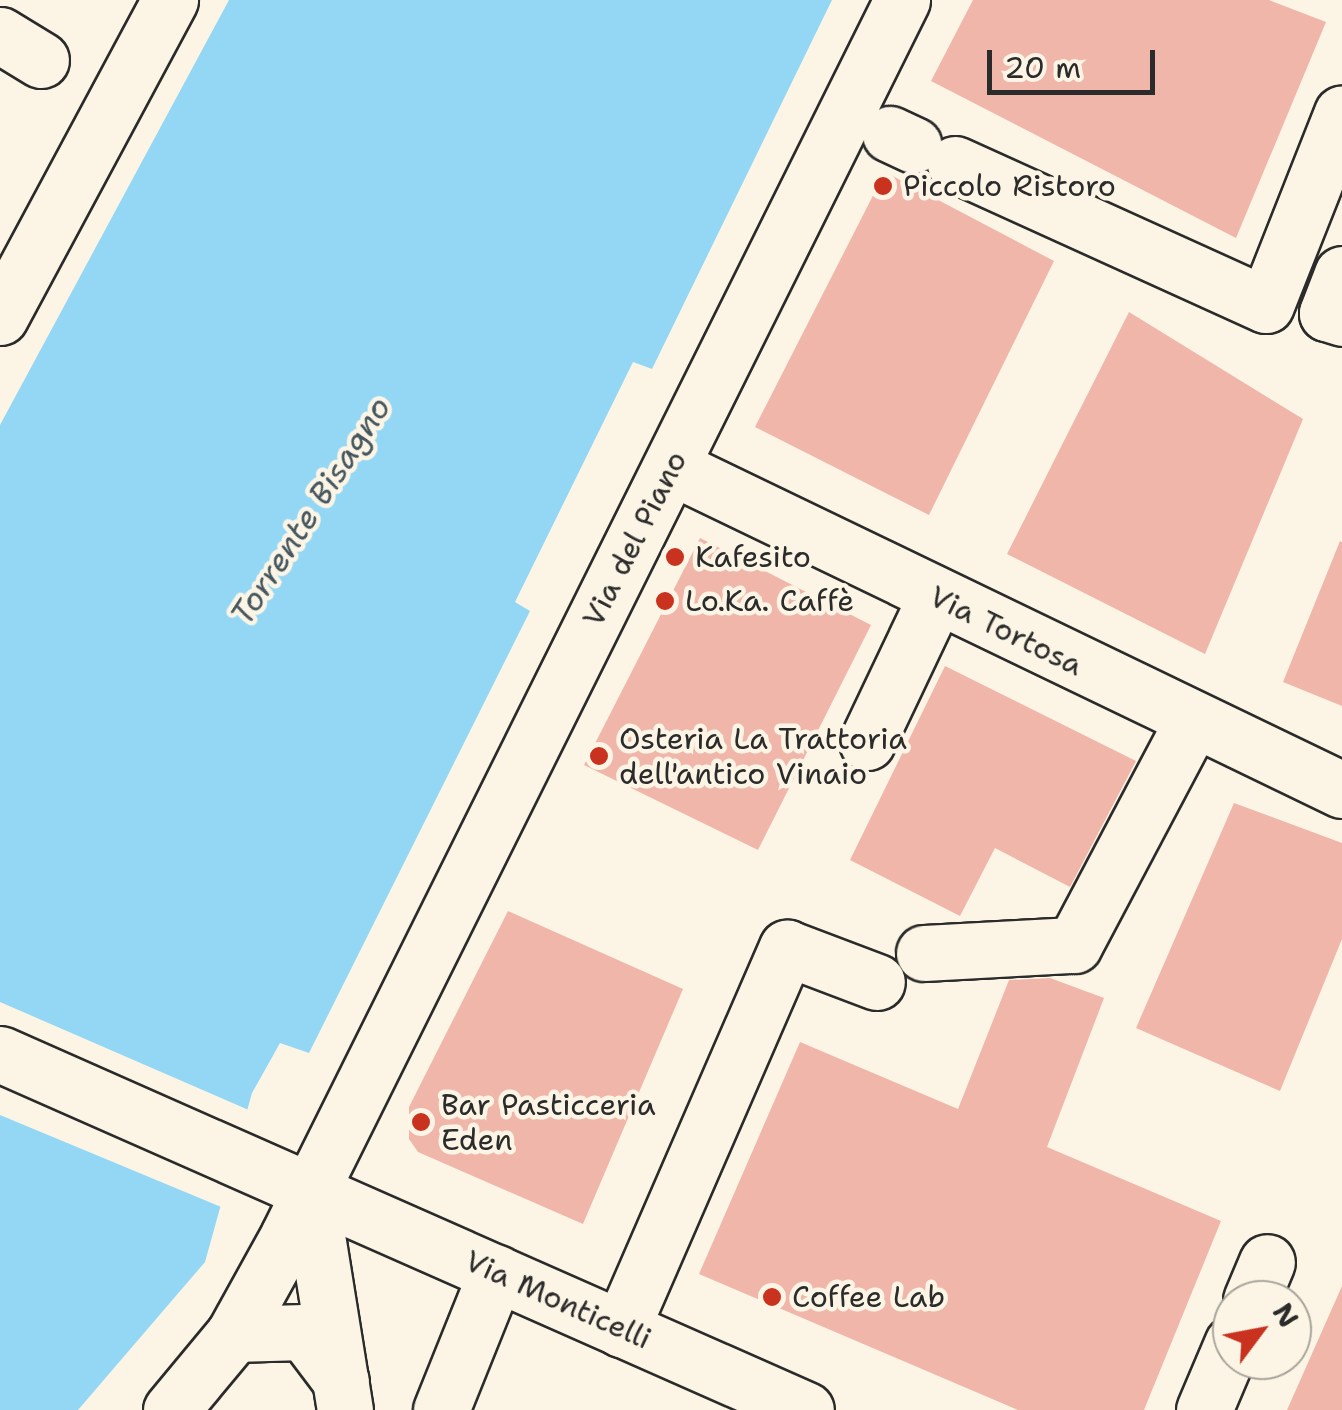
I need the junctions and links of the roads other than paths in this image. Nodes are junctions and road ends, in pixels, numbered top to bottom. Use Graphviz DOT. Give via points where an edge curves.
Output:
graph roads {
  1 [pos="170,0"];
  2 [pos="902,0"];
  3 [pos="1342,113"];
  4 [pos="920,148"];
  5 [pos="1342,274"];
  6 [pos="0,316"];
  7 [pos="1342,318"];
  8 [pos="672,467"];
  9 [pos="936,597"];
  10 [pos="1192,722"];
  11 [pos="867,742"];
  12 [pos="1342,790"];
  13 [pos="924,953"];
  14 [pos="876,982"];
  15 [pos="0,1054"];
  16 [pos="310,1192"];
  17 [pos="496,1273"];
  18 [pos="621,1329"];
  19 [pos="234,1334"];
  20 [pos="1217,1380"];
  21 [pos="343,1396"];
  22 [pos="172,1410"];
  23 [pos="441,1410"];
  24 [pos="806,1410"];
  25 [pos="1204,1410"];
  1 -- 6 [label="street"];
  2 -- 8 [label="street, Via del Piano"];
  3 -- 4 [label="street" via="1266,305"];
  5 -- 7 [label="street" via="1328,312"];
  8 -- 9 [label="street, Via Tortosa"];
  8 -- 16 [label="street, Via del Piano" via="362,1076"];
  9 -- 10 [label="street, Via Tortosa"];
  9 -- 11 [label="street"];
  10 -- 12 [label="street, Via Tortosa"];
  10 -- 13 [label="street" via="1074,945"];
  14 -- 18 [label="street" via="787,948"];
  15 -- 16 [label="street, Via Monticelli"];
  16 -- 17 [label="street, Via Monticelli"];
  16 -- 19 [label="street, Via del Piano"];
  16 -- 21 [label="street"];
  17 -- 18 [label="street, Via Monticelli"];
  17 -- 23 [label="street"];
  18 -- 24 [label="street, Via Monticelli"];
  19 -- 21 [label="street" via="304,1332"];
  19 -- 22 [label="street, Via del Piano"];
  20 -- 25 [label="street"];
}
